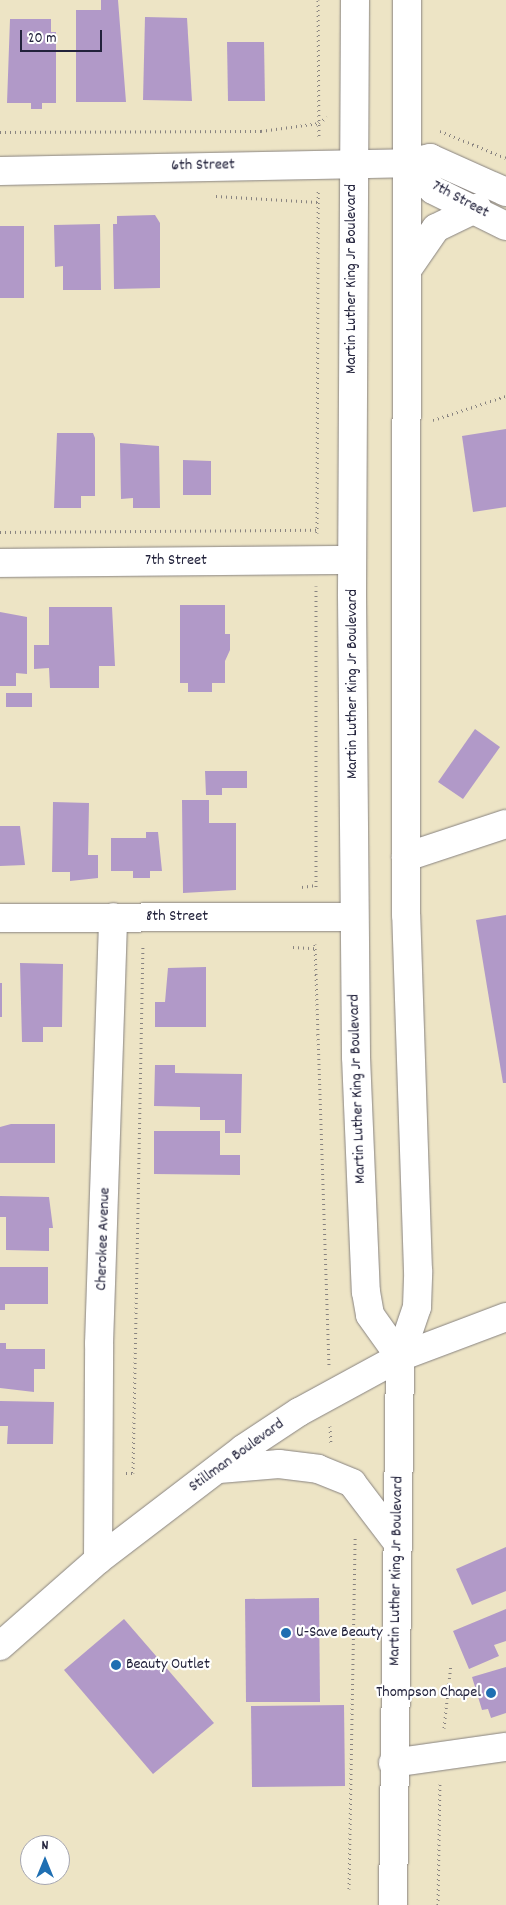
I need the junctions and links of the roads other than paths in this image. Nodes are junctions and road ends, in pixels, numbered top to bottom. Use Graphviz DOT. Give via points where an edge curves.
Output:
graph roads {
  1 [pos="354,0"];
  2 [pos="408,0"];
  3 [pos="352,163"];
  4 [pos="406,163"];
  5 [pos="0,171"];
  6 [pos="506,192"];
  7 [pos="477,208"];
  8 [pos="506,226"];
  9 [pos="407,270"];
  10 [pos="352,560"];
  11 [pos="0,563"];
  12 [pos="506,824"];
  13 [pos="406,857"];
  14 [pos="113,917"];
  15 [pos="354,917"];
  16 [pos="0,918"];
  17 [pos="506,1317"];
  18 [pos="400,1357"];
  19 [pos="218,1469"];
  20 [pos="397,1542"];
  21 [pos="98,1560"];
  22 [pos="0,1646"];
  23 [pos="506,1747"];
  24 [pos="393,1763"];
  25 [pos="393,1905"];
  1 -- 3 [label="main road, Martin Luther King Jr Boulevard"];
  2 -- 4 [label="main road, Martin Luther King Jr Boulevard"];
  3 -- 4 [label="main road, 6th Street"];
  3 -- 5 [label="main road, 6th Street"];
  3 -- 10 [label="main road, Martin Luther King Jr Boulevard"];
  4 -- 6 [label="main road, 7th Street" via="430,158"];
  4 -- 7 [label="main road, 7th Street" via="433,190"];
  4 -- 9 [label="main road, Martin Luther King Jr Boulevard"];
  7 -- 8 [label="main road, 7th Street"];
  7 -- 9 [label="main road" via="436,228"];
  9 -- 13 [label="main road, Martin Luther King Jr Boulevard"];
  10 -- 11 [label="main road, 7th Street"];
  10 -- 15 [label="main road, Martin Luther King Jr Boulevard"];
  12 -- 13 [label="main road"];
  13 -- 18 [label="main road, Martin Luther King Jr Boulevard" via="418,1270 417,1307"];
  14 -- 15 [label="main road, 8th Street"];
  14 -- 16 [label="main road, 8th Street"];
  14 -- 21 [label="main road, Cherokee Avenue" via="99,1344"];
  15 -- 18 [label="main road, Martin Luther King Jr Boulevard" via="366,1292 370,1315"];
  17 -- 18 [label="main road, Stillman Boulevard"];
  18 -- 19 [label="main road, Stillman Boulevard" via="329,1396 243,1449"];
  18 -- 20 [label="main road, Martin Luther King Jr Boulevard"];
  19 -- 20 [label="main road" via="279,1464 332,1475 352,1483"];
  19 -- 21 [label="main road, Stillman Boulevard"];
  20 -- 24 [label="main road, Martin Luther King Jr Boulevard"];
  21 -- 22 [label="main road, Stillman Boulevard"];
  23 -- 24 [label="main road"];
  24 -- 25 [label="main road, Martin Luther King Jr Boulevard"];
}
